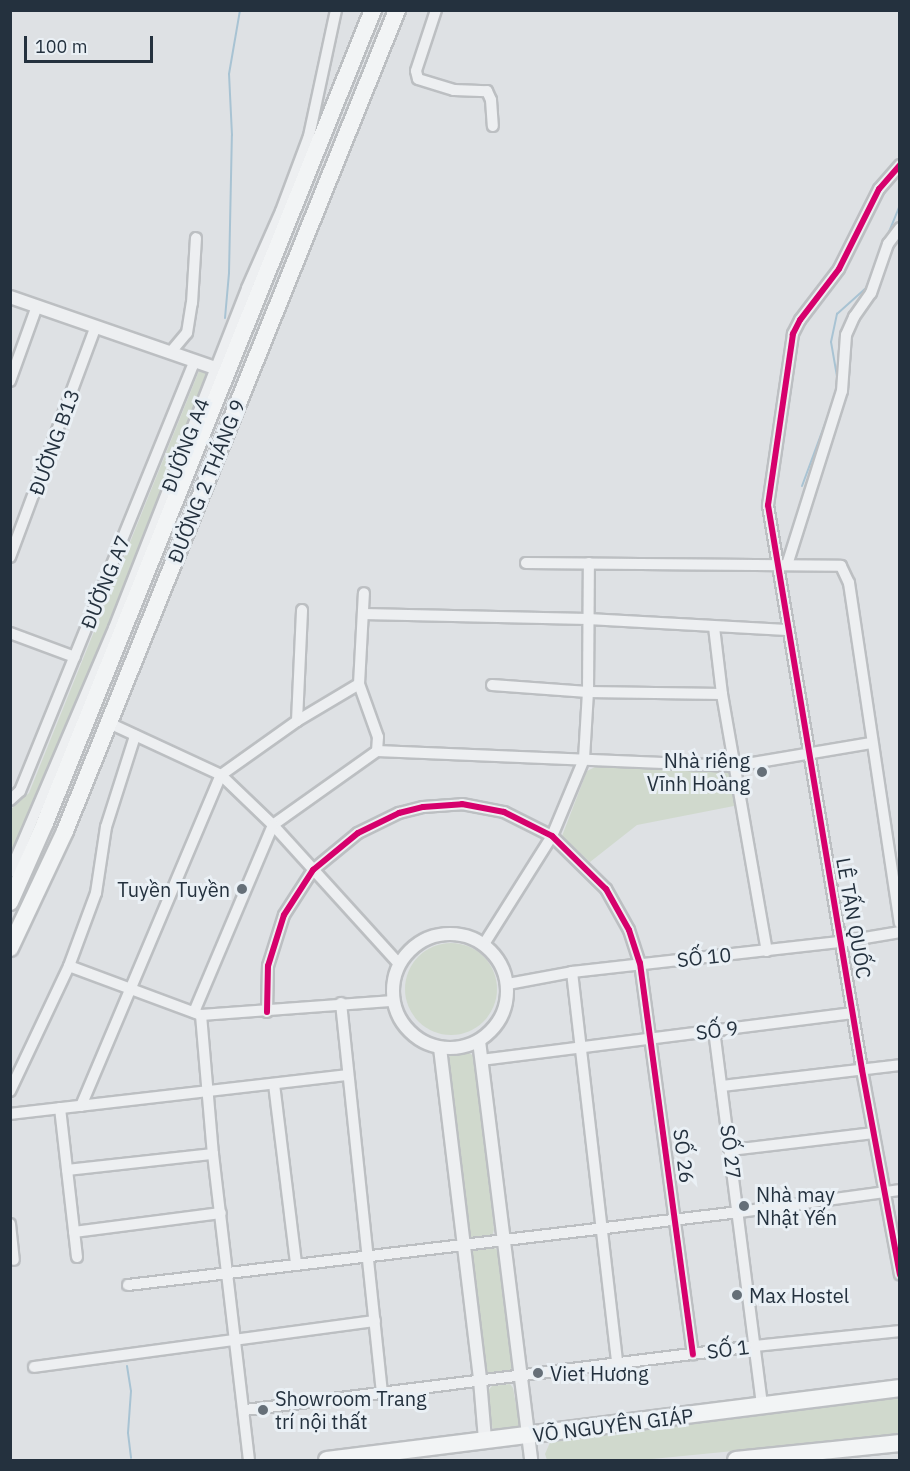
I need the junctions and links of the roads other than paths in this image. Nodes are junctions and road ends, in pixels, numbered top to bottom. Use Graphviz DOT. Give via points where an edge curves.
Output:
graph roads {
  1 [pos="336,10"];
  2 [pos="373,10"];
  3 [pos="397,10"];
  4 [pos="436,10"];
  5 [pos="493,126"];
  6 [pos="900,165"];
  7 [pos="900,228"];
  8 [pos="196,238"];
  9 [pos="10,297"];
  10 [pos="37,306"];
  11 [pos="96,327"];
  12 [pos="170,352"];
  13 [pos="195,361"];
  14 [pos="215,368"];
  15 [pos="10,381"];
  16 [pos="10,557"];
  17 [pos="526,563"];
  18 [pos="589,563"];
  19 [pos="782,565"];
  20 [pos="364,593"];
  21 [pos="302,610"];
  22 [pos="363,614"];
  23 [pos="588,619"];
  24 [pos="714,627"];
  25 [pos="787,630"];
  26 [pos="10,633"];
  27 [pos="75,657"];
  28 [pos="359,684"];
  29 [pos="492,685"];
  30 [pos="588,692"];
  31 [pos="722,694"];
  32 [pos="297,721"];
  33 [pos="109,723"];
  34 [pos="135,736"];
  35 [pos="871,742"];
  36 [pos="377,751"];
  37 [pos="809,754"];
  38 [pos="584,759"];
  39 [pos="735,766"];
  40 [pos="221,775"];
  41 [pos="10,800"];
  42 [pos="273,825"];
  43 [pos="552,836"];
  44 [pos="313,870"];
  45 [pos="10,872"];
  46 [pos="10,902"];
  47 [pos="900,923"];
  48 [pos="900,932"];
  49 [pos="841,942"];
  50 [pos="484,944"];
  51 [pos="10,948"];
  52 [pos="767,951"];
  53 [pos="640,963"];
  54 [pos="399,964"];
  55 [pos="69,966"];
  56 [pos="572,972"];
  57 [pos="508,984"];
  58 [pos="130,988"];
  59 [pos="393,1001"];
  60 [pos="341,1003"];
  61 [pos="267,1012"];
  62 [pos="197,1013"];
  63 [pos="853,1013"];
  64 [pos="714,1030"];
  65 [pos="652,1038"];
  66 [pos="479,1041"];
  67 [pos="581,1047"];
  68 [pos="440,1048"];
  69 [pos="481,1060"];
  70 [pos="900,1065"];
  71 [pos="862,1070"];
  72 [pos="348,1075"];
  73 [pos="274,1084"];
  74 [pos="722,1086"];
  75 [pos="10,1091"];
  76 [pos="206,1091"];
  77 [pos="81,1106"];
  78 [pos="60,1108"];
  79 [pos="10,1114"];
  80 [pos="873,1133"];
  81 [pos="731,1150"];
  82 [pos="213,1154"];
  83 [pos="67,1170"];
  84 [pos="900,1190"];
  85 [pos="884,1192"];
  86 [pos="739,1212"];
  87 [pos="221,1213"];
  88 [pos="675,1219"];
  89 [pos="10,1224"];
  90 [pos="603,1228"];
  91 [pos="74,1232"];
  92 [pos="504,1239"];
  93 [pos="463,1244"];
  94 [pos="368,1256"];
  95 [pos="76,1257"];
  96 [pos="14,1260"];
  97 [pos="296,1264"];
  98 [pos="228,1273"];
  99 [pos="900,1275"];
  100 [pos="128,1285"];
  101 [pos="375,1321"];
  102 [pos="900,1331"];
  103 [pos="236,1341"];
  104 [pos="755,1346"];
  105 [pos="693,1354"];
  106 [pos="616,1363"];
  107 [pos="34,1367"];
  108 [pos="520,1376"];
  109 [pos="480,1380"];
  110 [pos="900,1388"];
  111 [pos="382,1391"];
  112 [pos="762,1406"];
  113 [pos="245,1410"];
  114 [pos="528,1436"];
  115 [pos="485,1440"];
  116 [pos="900,1443"];
  117 [pos="859,1454"];
  118 [pos="249,1461"];
  119 [pos="327,1461"];
  120 [pos="531,1461"];
  121 [pos="736,1461"];
  1 -- 14 [label="street, ĐƯỜNG A4" via="309,136"];
  2 -- 46 [label="highway, ĐƯỜNG 2 THÁNG 9"];
  3 -- 33 [label="highway, ĐƯỜNG 2 THÁNG 9"];
  4 -- 5 [label="street" via="416,71 418,79 454,90 487,91"];
  6 -- 19 [label="street, LÊ TẤN QUỐC" via="879,189 839,269 793,334 768,505"];
  7 -- 19 [label="street" via="888,244 874,284 846,335 842,391"];
  8 -- 12 [label="street" via="187,333"];
  9 -- 10 [label="street"];
  10 -- 11 [label="street"];
  10 -- 15 [label="street"];
  11 -- 12 [label="street"];
  11 -- 16 [label="street, ĐƯỜNG B13"];
  12 -- 13 [label="street"];
  13 -- 14 [label="street"];
  13 -- 27 [label="street, ĐƯỜNG A7"];
  14 -- 45 [label="street, ĐƯỜNG A4" via="114,628"];
  17 -- 18 [label="street"];
  18 -- 19 [label="street"];
  18 -- 23 [label="street"];
  19 -- 25 [label="street, LÊ TẤN QUỐC"];
  19 -- 35 [label="street" via="834,564 846,574"];
  20 -- 22 [label="street"];
  21 -- 32 [label="street"];
  22 -- 23 [label="street"];
  22 -- 28 [label="street"];
  23 -- 24 [label="street"];
  23 -- 30 [label="street"];
  24 -- 25 [label="street"];
  24 -- 31 [label="street"];
  25 -- 37 [label="street, LÊ TẤN QUỐC"];
  26 -- 27 [label="street"];
  27 -- 41 [label="street, ĐƯỜNG A7" via="20,791"];
  28 -- 32 [label="street"];
  28 -- 36 [label="street" via="378,738"];
  29 -- 30 [label="street"];
  30 -- 31 [label="street"];
  30 -- 38 [label="street"];
  31 -- 39 [label="street"];
  32 -- 40 [label="street"];
  33 -- 34 [label="street"];
  33 -- 51 [label="highway, ĐƯỜNG 2 THÁNG 9" via="65,831"];
  34 -- 40 [label="street"];
  34 -- 55 [label="street" via="106,827 96,893"];
  35 -- 37 [label="street"];
  35 -- 47 [label="street"];
  36 -- 38 [label="street"];
  36 -- 42 [label="street"];
  37 -- 39 [label="street"];
  37 -- 49 [label="street, LÊ TẤN QUỐC"];
  38 -- 39 [label="street"];
  38 -- 43 [label="street"];
  39 -- 52 [label="street"];
  40 -- 42 [label="street"];
  40 -- 58 [label="street"];
  42 -- 44 [label="street"];
  42 -- 62 [label="street"];
  43 -- 44 [label="street, SỐ 26" via="504,812 462,804 423,807 358,833"];
  43 -- 50 [label="street"];
  43 -- 53 [label="street, SỐ 26" via="611,897 630,930"];
  44 -- 54 [label="street"];
  44 -- 61 [label="street, SỐ 26" via="294,898 275,939 268,966"];
  48 -- 49 [label="street, SỐ 10"];
  49 -- 52 [label="street, SỐ 10"];
  49 -- 63 [label="street, LÊ TẤN QUỐC"];
  50 -- 54 [label="street" via="461,934 443,934 425,939"];
  50 -- 57 [label="street" via="503,967"];
  52 -- 53 [label="street, SỐ 10"];
  53 -- 56 [label="street, SỐ 10"];
  53 -- 65 [label="street, SỐ 26"];
  54 -- 59 [label="street" via="393,982"];
  55 -- 58 [label="street"];
  55 -- 75 [label="street"];
  56 -- 57 [label="street, SỐ 10"];
  56 -- 67 [label="street"];
  57 -- 66 [label="street" via="502,1017"];
  58 -- 62 [label="street"];
  58 -- 77 [label="street"];
  59 -- 60 [label="street"];
  59 -- 68 [label="street" via="409,1032"];
  60 -- 61 [label="street"];
  60 -- 72 [label="street"];
  61 -- 62 [label="street"];
  62 -- 76 [label="street"];
  63 -- 64 [label="street, SỐ 9"];
  63 -- 71 [label="street, LÊ TẤN QUỐC"];
  64 -- 65 [label="street, SỐ 9"];
  64 -- 74 [label="street, SỐ 27"];
  65 -- 67 [label="street, SỐ 9"];
  65 -- 88 [label="street, SỐ 26"];
  66 -- 68 [label="street" via="460,1048"];
  66 -- 69 [label="street"];
  67 -- 69 [label="street, SỐ 9"];
  67 -- 90 [label="street"];
  68 -- 93 [label="street"];
  69 -- 92 [label="street"];
  70 -- 71 [label="street"];
  71 -- 74 [label="street"];
  71 -- 80 [label="street, LÊ TẤN QUỐC"];
  72 -- 73 [label="street"];
  72 -- 94 [label="street"];
  73 -- 76 [label="street"];
  73 -- 97 [label="street"];
  74 -- 81 [label="street, SỐ 27"];
  76 -- 77 [label="street"];
  76 -- 82 [label="street"];
  77 -- 78 [label="street"];
  78 -- 79 [label="street"];
  78 -- 83 [label="street"];
  80 -- 81 [label="street"];
  80 -- 85 [label="street, LÊ TẤN QUỐC"];
  81 -- 86 [label="street, SỐ 27"];
  82 -- 83 [label="street"];
  82 -- 87 [label="street"];
  83 -- 91 [label="street"];
  84 -- 85 [label="street"];
  85 -- 86 [label="street"];
  85 -- 99 [label="street, LÊ TẤN QUỐC"];
  86 -- 88 [label="street"];
  86 -- 104 [label="street, SỐ 27"];
  87 -- 91 [label="street"];
  87 -- 98 [label="street"];
  88 -- 90 [label="street"];
  88 -- 105 [label="street, SỐ 26"];
  89 -- 96 [label="street"];
  90 -- 92 [label="street"];
  90 -- 106 [label="street"];
  91 -- 95 [label="street"];
  92 -- 93 [label="street"];
  92 -- 108 [label="street"];
  93 -- 94 [label="street"];
  93 -- 109 [label="street"];
  94 -- 97 [label="street"];
  94 -- 101 [label="street"];
  97 -- 98 [label="street"];
  98 -- 100 [label="street"];
  98 -- 103 [label="street"];
  101 -- 103 [label="street"];
  101 -- 111 [label="street"];
  102 -- 104 [label="street, SỐ 1"];
  103 -- 107 [label="street"];
  103 -- 113 [label="street"];
  104 -- 105 [label="street, SỐ 1"];
  104 -- 112 [label="street, SỐ 27"];
  105 -- 106 [label="street, SỐ 1"];
  106 -- 108 [label="street, SỐ 1"];
  108 -- 109 [label="street, SỐ 1"];
  108 -- 114 [label="street"];
  109 -- 111 [label="street, SỐ 1"];
  109 -- 115 [label="street"];
  110 -- 112 [label="highway, VÕ NGUYÊN GIÁP"];
  111 -- 113 [label="street, SỐ 1"];
  112 -- 114 [label="highway, VÕ NGUYÊN GIÁP"];
  113 -- 118 [label="street"];
  114 -- 115 [label="highway, VÕ NGUYÊN GIÁP"];
  114 -- 120 [label="street"];
  115 -- 119 [label="highway, VÕ NGUYÊN GIÁP"];
  116 -- 117 [label="highway"];
  117 -- 121 [label="highway"];
}
